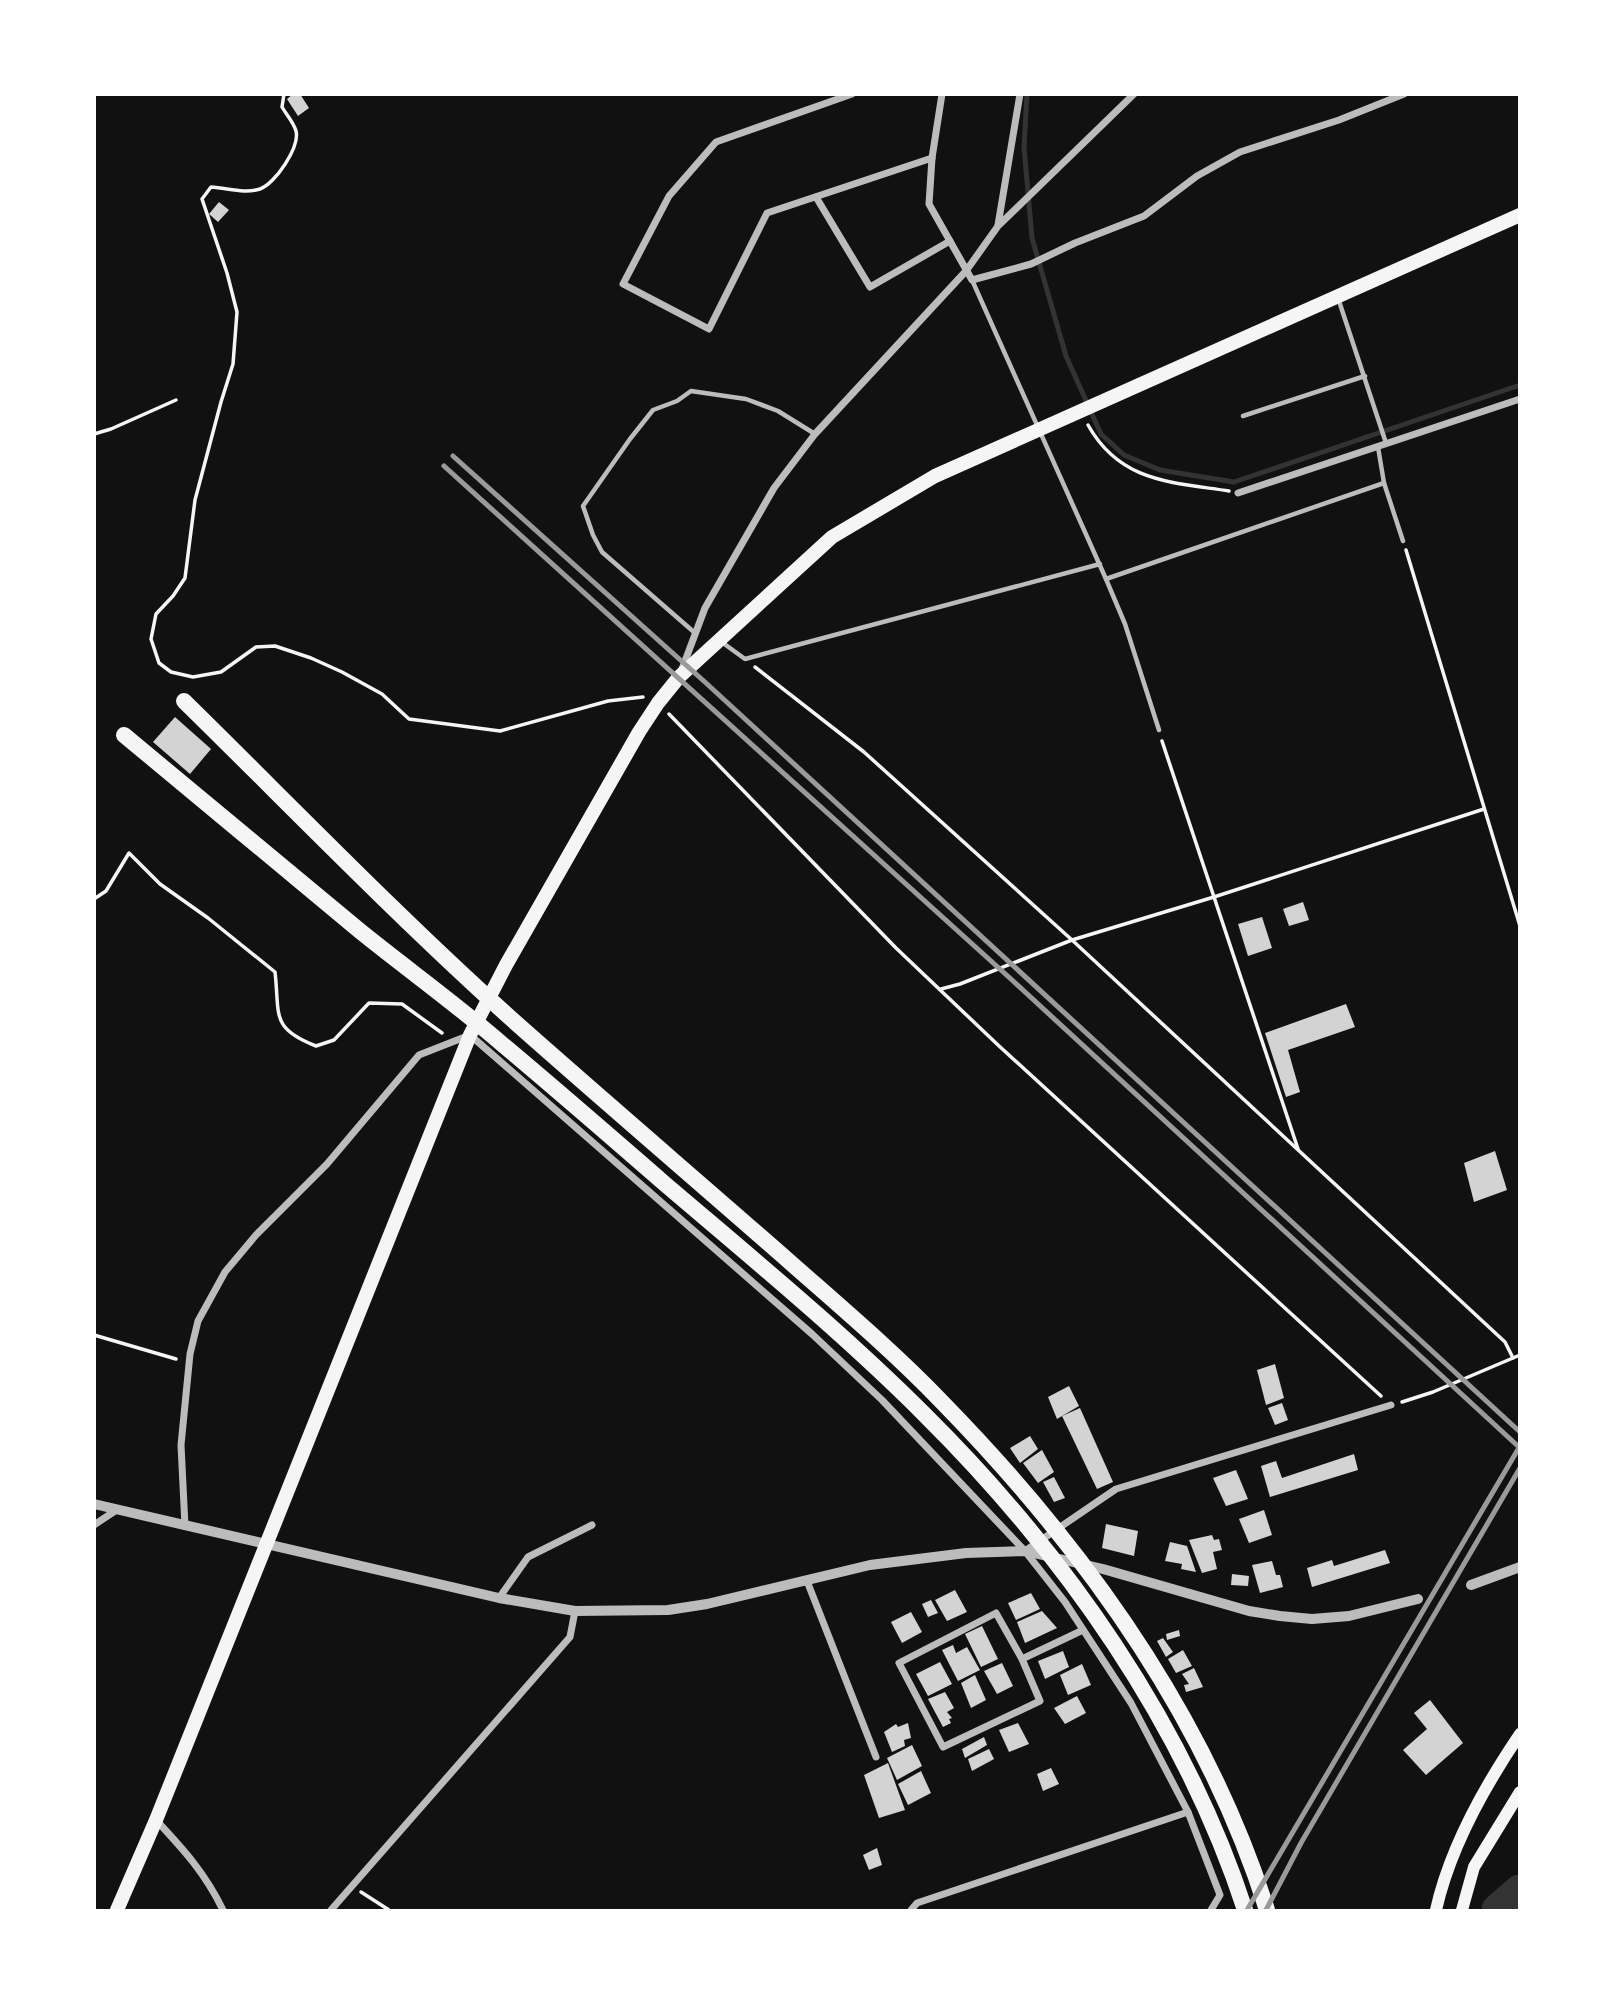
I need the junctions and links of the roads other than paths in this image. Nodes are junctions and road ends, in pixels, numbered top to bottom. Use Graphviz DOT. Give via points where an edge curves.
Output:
graph roads {
  1 [pos="852,94"];
  2 [pos="942,94"];
  3 [pos="1020,94"];
  4 [pos="1134,94"];
  5 [pos="1404,94"];
  6 [pos="932,158"];
  7 [pos="816,197"];
  8 [pos="1520,215"];
  9 [pos="998,226"];
  10 [pos="950,241"];
  11 [pos="966,271"];
  12 [pos="972,280"];
  13 [pos="1337,295"];
  14 [pos="1365,376"];
  15 [pos="1520,399"];
  16 [pos="1243,416"];
  17 [pos="1038,430"];
  18 [pos="815,435"];
  19 [pos="1383,445"];
  20 [pos="1384,483"];
  21 [pos="1238,493"];
  22 [pos="1403,541"];
  23 [pos="1100,564"];
  24 [pos="1106,579"];
  25 [pos="696,634"];
  26 [pos="719,640"];
  27 [pos="679,677"];
  28 [pos="184,701"];
  29 [pos="1159,730"];
  30 [pos="124,735"];
  31 [pos="470,1035"];
  32 [pos="1391,1405"];
  33 [pos="94,1504"];
  34 [pos="115,1511"];
  35 [pos="94,1525"];
  36 [pos="592,1525"];
  37 [pos="185,1526"];
  38 [pos="267,1543"];
  39 [pos="1025,1551"];
  40 [pos="1520,1567"];
  41 [pos="807,1581"];
  42 [pos="1472,1585"];
  43 [pos="499,1598"];
  44 [pos="1419,1599"];
  45 [pos="575,1611"];
  46 [pos="1083,1630"];
  47 [pos="1023,1658"];
  48 [pos="1520,1734"];
  49 [pos="876,1756"];
  50 [pos="1520,1792"];
  51 [pos="1188,1812"];
  52 [pos="156,1820"];
  53 [pos="117,1910"];
  54 [pos="223,1910"];
  55 [pos="331,1910"];
  56 [pos="911,1910"];
  57 [pos="1211,1910"];
  58 [pos="1245,1910"];
  59 [pos="1267,1910"];
  60 [pos="1436,1910"];
  61 [pos="1462,1910"];
  1 -- 7 [label="street" via="716,142 669,196 624,284 709,329 767,214"];
  2 -- 6 [label="street"];
  3 -- 9 [label="street"];
  4 -- 9 [label="street"];
  5 -- 12 [label="street" via="1240,152 1197,176 1144,216 1031,264"];
  6 -- 7 [label="street"];
  6 -- 10 [label="street" via="929,204"];
  7 -- 10 [label="street" via="870,288"];
  8 -- 13 [label="main road"];
  9 -- 11 [label="street"];
  10 -- 11 [label="street"];
  11 -- 12 [label="street"];
  11 -- 18 [label="street"];
  12 -- 17 [label="lane"];
  13 -- 14 [label="lane"];
  13 -- 17 [label="main road"];
  14 -- 16 [label="lane"];
  14 -- 19 [label="lane"];
  15 -- 19 [label="street"];
  17 -- 23 [label="lane"];
  17 -- 26 [label="main road" via="935,476 832,537"];
  18 -- 25 [label="street" via="774,488 705,608"];
  18 -- 25 [label="lane" via="778,411 746,399 691,391 653,410 583,506 602,552"];
  19 -- 20 [label="lane"];
  19 -- 21 [label="street"];
  20 -- 22 [label="lane"];
  20 -- 24 [label="lane"];
  23 -- 24 [label="lane"];
  23 -- 26 [label="lane" via="745,659"];
  24 -- 29 [label="lane"];
  25 -- 27 [label="street"];
  26 -- 27 [label="main road"];
  27 -- 31 [label="main road" via="639,732"];
  28 -- 59 [label="highway" via="513,1021 941,1400 1030,1498 1104,1592 1157,1672 1230,1810"];
  30 -- 58 [label="highway" via="499,1041 822,1319 926,1415 1013,1510 1084,1601 1139,1683 1210,1819"];
  31 -- 37 [label="street" via="419,1055 327,1164 225,1272 198,1321 189,1363 181,1445"];
  31 -- 38 [label="main road"];
  31 -- 39 [label="street" via="822,1344 882,1400"];
  32 -- 39 [label="street" via="1116,1489"];
  33 -- 34 [label="street"];
  34 -- 35 [label="street"];
  34 -- 37 [label="street"];
  36 -- 43 [label="street" via="528,1557"];
  37 -- 38 [label="street"];
  38 -- 43 [label="street"];
  38 -- 52 [label="main road"];
  39 -- 41 [label="street" via="914,1558"];
  39 -- 44 [label="street" via="1280,1616 1349,1616"];
  39 -- 46 [label="street"];
  40 -- 42 [label="street"];
  41 -- 45 [label="street" via="668,1610"];
  41 -- 49 [label="street"];
  43 -- 45 [label="street"];
  45 -- 55 [label="street" via="570,1637"];
  46 -- 47 [label="street"];
  46 -- 51 [label="street" via="1131,1703"];
  47 -- 47 [label="street" via="1040,1701 943,1747 899,1663 996,1613"];
  48 -- 60 [label="main road" via="1458,1843"];
  50 -- 61 [label="main road" via="1474,1867"];
  51 -- 56 [label="street" via="918,1903"];
  51 -- 57 [label="street" via="1220,1895"];
  52 -- 53 [label="main road"];
  52 -- 54 [label="street" via="210,1883"];
}
